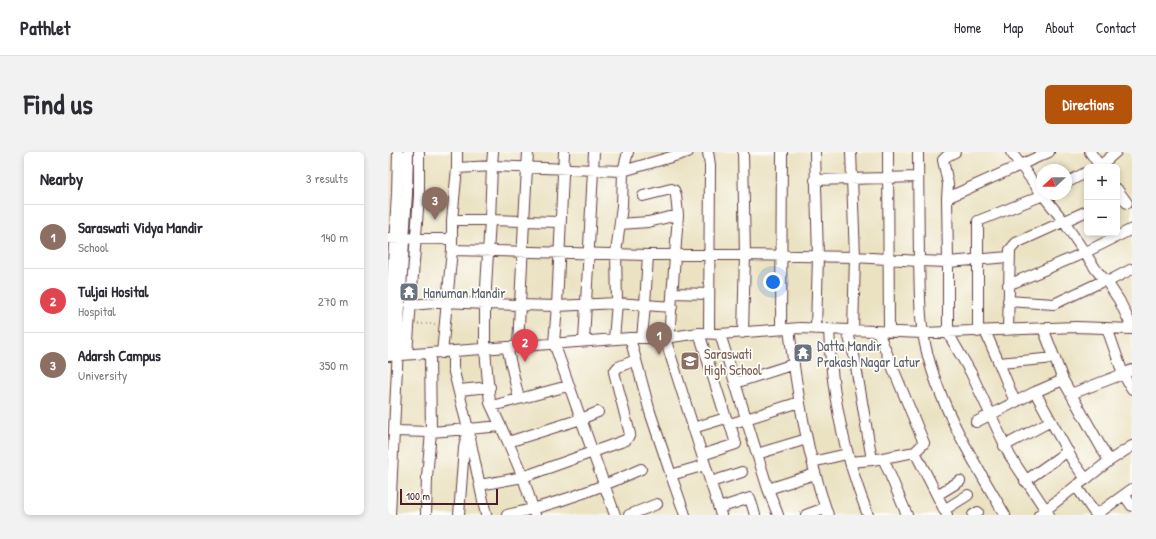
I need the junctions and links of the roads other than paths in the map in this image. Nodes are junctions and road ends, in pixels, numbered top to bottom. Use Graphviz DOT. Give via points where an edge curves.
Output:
graph roads {
  1 [pos="398,152"];
  2 [pos="408,152"];
  3 [pos="419,152"];
  4 [pos="458,152"];
  5 [pos="493,152"];
  6 [pos="528,152"];
  7 [pos="564,152"];
  8 [pos="594,152"];
  9 [pos="628,152"];
  10 [pos="688,152"];
  11 [pos="708,152"];
  12 [pos="743,152"];
  13 [pos="782,152"];
  14 [pos="815,152"];
  15 [pos="851,152"];
  16 [pos="888,152"];
  17 [pos="918,152"];
  18 [pos="955,152"];
  19 [pos="1011,152"];
  20 [pos="1050,152"];
  21 [pos="1090,152"];
  22 [pos="1116,152"];
  23 [pos="1097,164"];
  24 [pos="1102,164"];
  25 [pos="492,166"];
  26 [pos="1021,166"];
  27 [pos="457,168"];
  28 [pos="527,168"];
  29 [pos="563,169"];
  30 [pos="593,170"];
  31 [pos="623,171"];
  32 [pos="1084,174"];
  33 [pos="918,177"];
  34 [pos="852,179"];
  35 [pos="887,179"];
  36 [pos="815,180"];
  37 [pos="1072,180"];
  38 [pos="1036,185"];
  39 [pos="643,196"];
  40 [pos="1036,197"];
  41 [pos="948,198"];
  42 [pos="1048,200"];
  43 [pos="1084,213"];
  44 [pos="678,215"];
  45 [pos="452,220"];
  46 [pos="490,220"];
  47 [pos="524,221"];
  48 [pos="560,222"];
  49 [pos="1064,222"];
  50 [pos="620,224"];
  51 [pos="1132,229"];
  52 [pos="396,238"];
  53 [pos="416,238"];
  54 [pos="452,239"];
  55 [pos="452,250"];
  56 [pos="487,250"];
  57 [pos="522,251"];
  58 [pos="558,252"];
  59 [pos="589,252"];
  60 [pos="616,253"];
  61 [pos="1084,253"];
  62 [pos="648,255"];
  63 [pos="676,255"];
  64 [pos="709,255"];
  65 [pos="745,255"];
  66 [pos="782,255"];
  67 [pos="818,256"];
  68 [pos="1009,257"];
  69 [pos="856,258"];
  70 [pos="888,260"];
  71 [pos="979,260"];
  72 [pos="919,261"];
  73 [pos="948,262"];
  74 [pos="1132,269"];
  75 [pos="1106,281"];
  76 [pos="1008,285"];
  77 [pos="673,293"];
  78 [pos="709,294"];
  79 [pos="1008,300"];
  80 [pos="446,302"];
  81 [pos="617,303"];
  82 [pos="485,304"];
  83 [pos="586,304"];
  84 [pos="410,305"];
  85 [pos="520,305"];
  86 [pos="645,305"];
  87 [pos="557,306"];
  88 [pos="672,307"];
  89 [pos="1128,310"];
  90 [pos="392,314"];
  91 [pos="1043,328"];
  92 [pos="1107,328"];
  93 [pos="1132,328"];
  94 [pos="785,329"];
  95 [pos="816,329"];
  96 [pos="830,329"];
  97 [pos="850,330"];
  98 [pos="1008,330"];
  99 [pos="981,331"];
  100 [pos="878,332"];
  101 [pos="889,332"];
  102 [pos="704,333"];
  103 [pos="743,333"];
  104 [pos="923,333"];
  105 [pos="948,333"];
  106 [pos="720,334"];
  107 [pos="630,338"];
  108 [pos="642,338"];
  109 [pos="667,338"];
  110 [pos="614,339"];
  111 [pos="584,341"];
  112 [pos="554,343"];
  113 [pos="518,346"];
  114 [pos="507,347"];
  115 [pos="485,350"];
  116 [pos="453,352"];
  117 [pos="442,353"];
  118 [pos="395,354"];
  119 [pos="430,354"];
  120 [pos="1055,358"];
  121 [pos="636,360"];
  122 [pos="999,363"];
  123 [pos="794,364"];
  124 [pos="1128,372"];
  125 [pos="1063,380"];
  126 [pos="735,383"];
  127 [pos="568,386"];
  128 [pos="490,387"];
  129 [pos="1132,389"];
  130 [pos="459,390"];
  131 [pos="1035,392"];
  132 [pos="1071,394"];
  133 [pos="519,399"];
  134 [pos="800,402"];
  135 [pos="1015,402"];
  136 [pos="492,406"];
  137 [pos="598,412"];
  138 [pos="990,415"];
  139 [pos="747,418"];
  140 [pos="581,419"];
  141 [pos="728,421"];
  142 [pos="1051,421"];
  143 [pos="976,422"];
  144 [pos="501,426"];
  145 [pos="693,428"];
  146 [pos="468,429"];
  147 [pos="394,431"];
  148 [pos="430,432"];
  149 [pos="807,439"];
  150 [pos="508,442"];
  151 [pos="1004,446"];
  152 [pos="1132,446"];
  153 [pos="1068,451"];
  154 [pos="914,452"];
  155 [pos="593,453"];
  156 [pos="702,454"];
  157 [pos="758,454"];
  158 [pos="848,458"];
  159 [pos="883,458"];
  160 [pos="872,460"];
  161 [pos="1109,460"];
  162 [pos="812,462"];
  163 [pos="705,465"];
  164 [pos="641,469"];
  165 [pos="742,472"];
  166 [pos="815,474"];
  167 [pos="671,475"];
  168 [pos="524,477"];
  169 [pos="1086,479"];
  170 [pos="960,481"];
  171 [pos="1025,481"];
  172 [pos="711,482"];
  173 [pos="480,485"];
  174 [pos="604,486"];
  175 [pos="1076,486"];
  176 [pos="768,489"];
  177 [pos="1128,492"];
  178 [pos="937,495"];
  179 [pos="968,495"];
  180 [pos="657,504"];
  181 [pos="1132,506"];
  182 [pos="826,511"];
  183 [pos="534,512"];
  184 [pos="946,512"];
  185 [pos="719,513"];
  186 [pos="1045,513"];
  187 [pos="390,515"];
  188 [pos="426,515"];
  189 [pos="459,515"];
  190 [pos="486,515"];
  191 [pos="507,515"];
  192 [pos="614,515"];
  193 [pos="629,515"];
  194 [pos="686,515"];
  195 [pos="755,515"];
  196 [pos="778,515"];
  197 [pos="806,515"];
  198 [pos="868,515"];
  199 [pos="907,515"];
  200 [pos="1005,515"];
  201 [pos="1096,515"];
  1 -- 52 [label="street"];
  2 -- 52 [label="street"];
  3 -- 53 [label="street"];
  4 -- 27 [label="street"];
  5 -- 25 [label="street"];
  6 -- 28 [label="street"];
  7 -- 29 [label="street"];
  8 -- 30 [label="street"];
  9 -- 31 [label="street"];
  10 -- 31 [label="street"];
  11 -- 64 [label="street"];
  12 -- 65 [label="street"];
  13 -- 66 [label="street"];
  14 -- 36 [label="street"];
  15 -- 34 [label="street"];
  16 -- 35 [label="street"];
  17 -- 33 [label="street"];
  18 -- 41 [label="street" via="943,160"];
  19 -- 26 [label="street"];
  20 -- 26 [label="street"];
  21 -- 23 [label="street"];
  22 -- 24 [label="street"];
  25 -- 27 [label="street"];
  25 -- 28 [label="street"];
  25 -- 46 [label="street"];
  26 -- 38 [label="street"];
  26 -- 41 [label="street"];
  27 -- 45 [label="street"];
  28 -- 29 [label="street"];
  28 -- 47 [label="street"];
  29 -- 30 [label="street"];
  29 -- 48 [label="street"];
  30 -- 31 [label="street"];
  30 -- 59 [label="street"];
  31 -- 50 [label="street"];
  32 -- 37 [label="street"];
  33 -- 35 [label="street"];
  33 -- 72 [label="street"];
  34 -- 35 [label="street"];
  34 -- 36 [label="street"];
  34 -- 69 [label="street"];
  35 -- 70 [label="street"];
  36 -- 67 [label="street"];
  39 -- 44 [label="street" via="674,190"];
  40 -- 71 [label="street" via="978,221"];
  41 -- 73 [label="street"];
  42 -- 49 [label="street"];
  43 -- 49 [label="street"];
  44 -- 50 [label="street" via="648,222"];
  44 -- 63 [label="street"];
  45 -- 46 [label="street"];
  45 -- 54 [label="street"];
  46 -- 47 [label="street"];
  46 -- 56 [label="street"];
  47 -- 48 [label="street"];
  47 -- 57 [label="street"];
  48 -- 58 [label="street"];
  49 -- 61 [label="street"];
  49 -- 68 [label="street" via="1016,243 1010,250"];
  50 -- 60 [label="street"];
  51 -- 61 [label="street"];
  52 -- 53 [label="street"];
  52 -- 90 [label="street"];
  53 -- 54 [label="street"];
  53 -- 84 [label="street"];
  54 -- 55 [label="street"];
  55 -- 56 [label="street"];
  55 -- 80 [label="street"];
  56 -- 57 [label="street"];
  56 -- 82 [label="street"];
  57 -- 58 [label="street"];
  57 -- 85 [label="street"];
  58 -- 59 [label="street"];
  58 -- 87 [label="street"];
  59 -- 60 [label="street"];
  59 -- 83 [label="street"];
  60 -- 62 [label="street"];
  60 -- 81 [label="street"];
  61 -- 75 [label="street"];
  61 -- 76 [label="street"];
  62 -- 63 [label="street"];
  62 -- 86 [label="street"];
  63 -- 64 [label="street"];
  63 -- 77 [label="street"];
  64 -- 65 [label="street"];
  64 -- 78 [label="street"];
  65 -- 66 [label="street"];
  65 -- 103 [label="street"];
  66 -- 67 [label="street"];
  66 -- 94 [label="street"];
  67 -- 69 [label="street"];
  67 -- 95 [label="street"];
  68 -- 71 [label="street"];
  68 -- 76 [label="street"];
  69 -- 70 [label="street"];
  69 -- 97 [label="street"];
  70 -- 72 [label="street"];
  70 -- 101 [label="street"];
  71 -- 73 [label="street"];
  71 -- 99 [label="street"];
  72 -- 73 [label="street"];
  72 -- 104 [label="street"];
  73 -- 105 [label="street"];
  74 -- 75 [label="street"];
  75 -- 79 [label="street" via="1054,304"];
  75 -- 89 [label="street"];
  76 -- 79 [label="street"];
  77 -- 78 [label="street"];
  77 -- 88 [label="street"];
  78 -- 102 [label="street"];
  79 -- 98 [label="street"];
  80 -- 82 [label="street"];
  80 -- 84 [label="street"];
  80 -- 117 [label="street"];
  81 -- 83 [label="street"];
  81 -- 86 [label="street"];
  81 -- 110 [label="street"];
  82 -- 85 [label="street"];
  82 -- 115 [label="street"];
  83 -- 87 [label="street"];
  83 -- 111 [label="street"];
  84 -- 118 [label="street" via="409,324"];
  85 -- 87 [label="street"];
  85 -- 113 [label="street"];
  86 -- 88 [label="street"];
  86 -- 108 [label="street"];
  87 -- 112 [label="street"];
  88 -- 109 [label="street"];
  89 -- 93 [label="street"];
  90 -- 118 [label="street"];
  91 -- 92 [label="street"];
  91 -- 98 [label="street"];
  91 -- 120 [label="street"];
  92 -- 93 [label="street"];
  92 -- 124 [label="street"];
  94 -- 95 [label="street"];
  94 -- 103 [label="street"];
  94 -- 123 [label="street"];
  95 -- 96 [label="street"];
  96 -- 97 [label="street"];
  96 -- 158 [label="street" via="835,396"];
  97 -- 100 [label="street"];
  97 -- 160 [label="street"];
  98 -- 99 [label="street"];
  99 -- 105 [label="street"];
  99 -- 122 [label="street"];
  100 -- 101 [label="street"];
  100 -- 154 [label="street" via="924,444"];
  101 -- 104 [label="street"];
  102 -- 106 [label="street"];
  102 -- 109 [label="street"];
  102 -- 141 [label="street"];
  103 -- 106 [label="street"];
  104 -- 105 [label="street"];
  104 -- 200 [label="street" via="934,373 949,412"];
  105 -- 138 [label="street"];
  106 -- 126 [label="street"];
  107 -- 108 [label="street"];
  107 -- 110 [label="street"];
  107 -- 121 [label="street"];
  108 -- 109 [label="street"];
  109 -- 145 [label="street"];
  110 -- 111 [label="street"];
  111 -- 112 [label="street"];
  112 -- 113 [label="street"];
  112 -- 127 [label="street"];
  113 -- 114 [label="street"];
  114 -- 115 [label="street"];
  114 -- 133 [label="street"];
  115 -- 116 [label="street"];
  115 -- 128 [label="street"];
  116 -- 117 [label="street"];
  116 -- 130 [label="street" via="453,368"];
  117 -- 119 [label="street"];
  118 -- 119 [label="street"];
  118 -- 147 [label="street"];
  119 -- 148 [label="street"];
  120 -- 122 [label="street"];
  120 -- 125 [label="street"];
  121 -- 155 [label="street" via="618,367 614,372 629,437"];
  121 -- 167 [label="street"];
  122 -- 135 [label="street"];
  123 -- 126 [label="street"];
  123 -- 134 [label="street"];
  124 -- 129 [label="street"];
  124 -- 132 [label="street"];
  125 -- 131 [label="street"];
  125 -- 132 [label="street"];
  126 -- 139 [label="street"];
  127 -- 133 [label="street"];
  127 -- 140 [label="street"];
  128 -- 130 [label="street"];
  128 -- 136 [label="street"];
  130 -- 146 [label="street"];
  131 -- 135 [label="street"];
  131 -- 142 [label="street"];
  132 -- 161 [label="street"];
  133 -- 136 [label="street"];
  134 -- 139 [label="street"];
  134 -- 149 [label="street"];
  135 -- 138 [label="street"];
  136 -- 144 [label="street"];
  137 -- 140 [label="street"];
  138 -- 143 [label="street"];
  138 -- 151 [label="street"];
  139 -- 141 [label="street"];
  139 -- 157 [label="street"];
  140 -- 150 [label="street"];
  140 -- 155 [label="street"];
  141 -- 145 [label="street"];
  141 -- 156 [label="street" via="736,444"];
  142 -- 151 [label="street"];
  142 -- 153 [label="street"];
  144 -- 146 [label="street"];
  144 -- 150 [label="street"];
  145 -- 156 [label="street"];
  146 -- 148 [label="street"];
  146 -- 173 [label="street"];
  146 -- 189 [label="street" via="464,448"];
  147 -- 148 [label="street"];
  147 -- 187 [label="street"];
  148 -- 188 [label="street"];
  149 -- 157 [label="street"];
  149 -- 162 [label="street"];
  150 -- 168 [label="street"];
  151 -- 171 [label="street"];
  152 -- 161 [label="street"];
  153 -- 169 [label="street"];
  153 -- 171 [label="street"];
  154 -- 159 [label="street"];
  154 -- 178 [label="street"];
  155 -- 168 [label="street"];
  155 -- 174 [label="street"];
  156 -- 163 [label="street"];
  157 -- 176 [label="street"];
  158 -- 160 [label="street"];
  158 -- 162 [label="street"];
  158 -- 198 [label="street"];
  159 -- 160 [label="street"];
  159 -- 199 [label="street"];
  161 -- 169 [label="street"];
  162 -- 166 [label="street"];
  163 -- 167 [label="street"];
  163 -- 172 [label="street"];
  164 -- 174 [label="street"];
  165 -- 172 [label="street"];
  166 -- 176 [label="street"];
  166 -- 182 [label="street"];
  167 -- 194 [label="street"];
  168 -- 173 [label="street"];
  168 -- 183 [label="street"];
  169 -- 175 [label="street"];
  170 -- 178 [label="street"];
  171 -- 186 [label="street"];
  172 -- 185 [label="street"];
  173 -- 190 [label="street"];
  174 -- 183 [label="street"];
  174 -- 192 [label="street"];
  175 -- 186 [label="street"];
  175 -- 201 [label="street"];
  176 -- 196 [label="street"];
  177 -- 181 [label="street"];
  177 -- 201 [label="street"];
  178 -- 184 [label="street"];
  179 -- 184 [label="street"];
  180 -- 193 [label="street"];
  182 -- 197 [label="street"];
  183 -- 191 [label="street"];
  185 -- 195 [label="street" via="750,498"];
}
